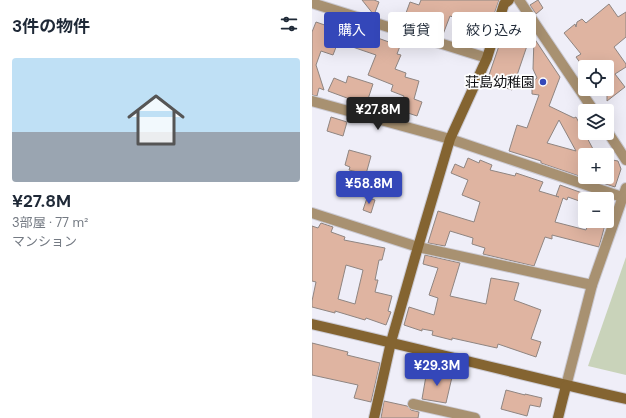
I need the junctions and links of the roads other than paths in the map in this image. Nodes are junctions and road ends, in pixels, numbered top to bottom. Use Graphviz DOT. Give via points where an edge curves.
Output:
graph roads {
  1 [pos="509,0"];
  2 [pos="520,0"];
  3 [pos="312,3"];
  4 [pos="487,58"];
  5 [pos="312,101"];
  6 [pos="589,104"];
  7 [pos="450,140"];
  8 [pos="613,140"];
  9 [pos="626,160"];
  10 [pos="626,188"];
  11 [pos="622,198"];
  12 [pos="312,213"];
  13 [pos="418,247"];
  14 [pos="592,285"];
  15 [pos="312,324"];
  16 [pos="391,342"];
  17 [pos="566,386"];
  18 [pos="626,399"];
  19 [pos="413,404"];
  20 [pos="374,418"];
  21 [pos="475,418"];
  22 [pos="558,418"];
  1 -- 4 [label="street" via="504,4"];
  2 -- 6 [label="street"];
  3 -- 4 [label="street"];
  4 -- 7 [label="street"];
  5 -- 7 [label="street"];
  7 -- 11 [label="street"];
  7 -- 13 [label="street"];
  8 -- 9 [label="street"];
  10 -- 11 [label="street"];
  11 -- 14 [label="street"];
  12 -- 13 [label="street"];
  13 -- 14 [label="street"];
  13 -- 16 [label="street"];
  14 -- 17 [label="street"];
  15 -- 16 [label="street"];
  16 -- 17 [label="street"];
  16 -- 20 [label="street"];
  17 -- 18 [label="street"];
  17 -- 22 [label="street"];
  19 -- 21 [label="street"];
}
